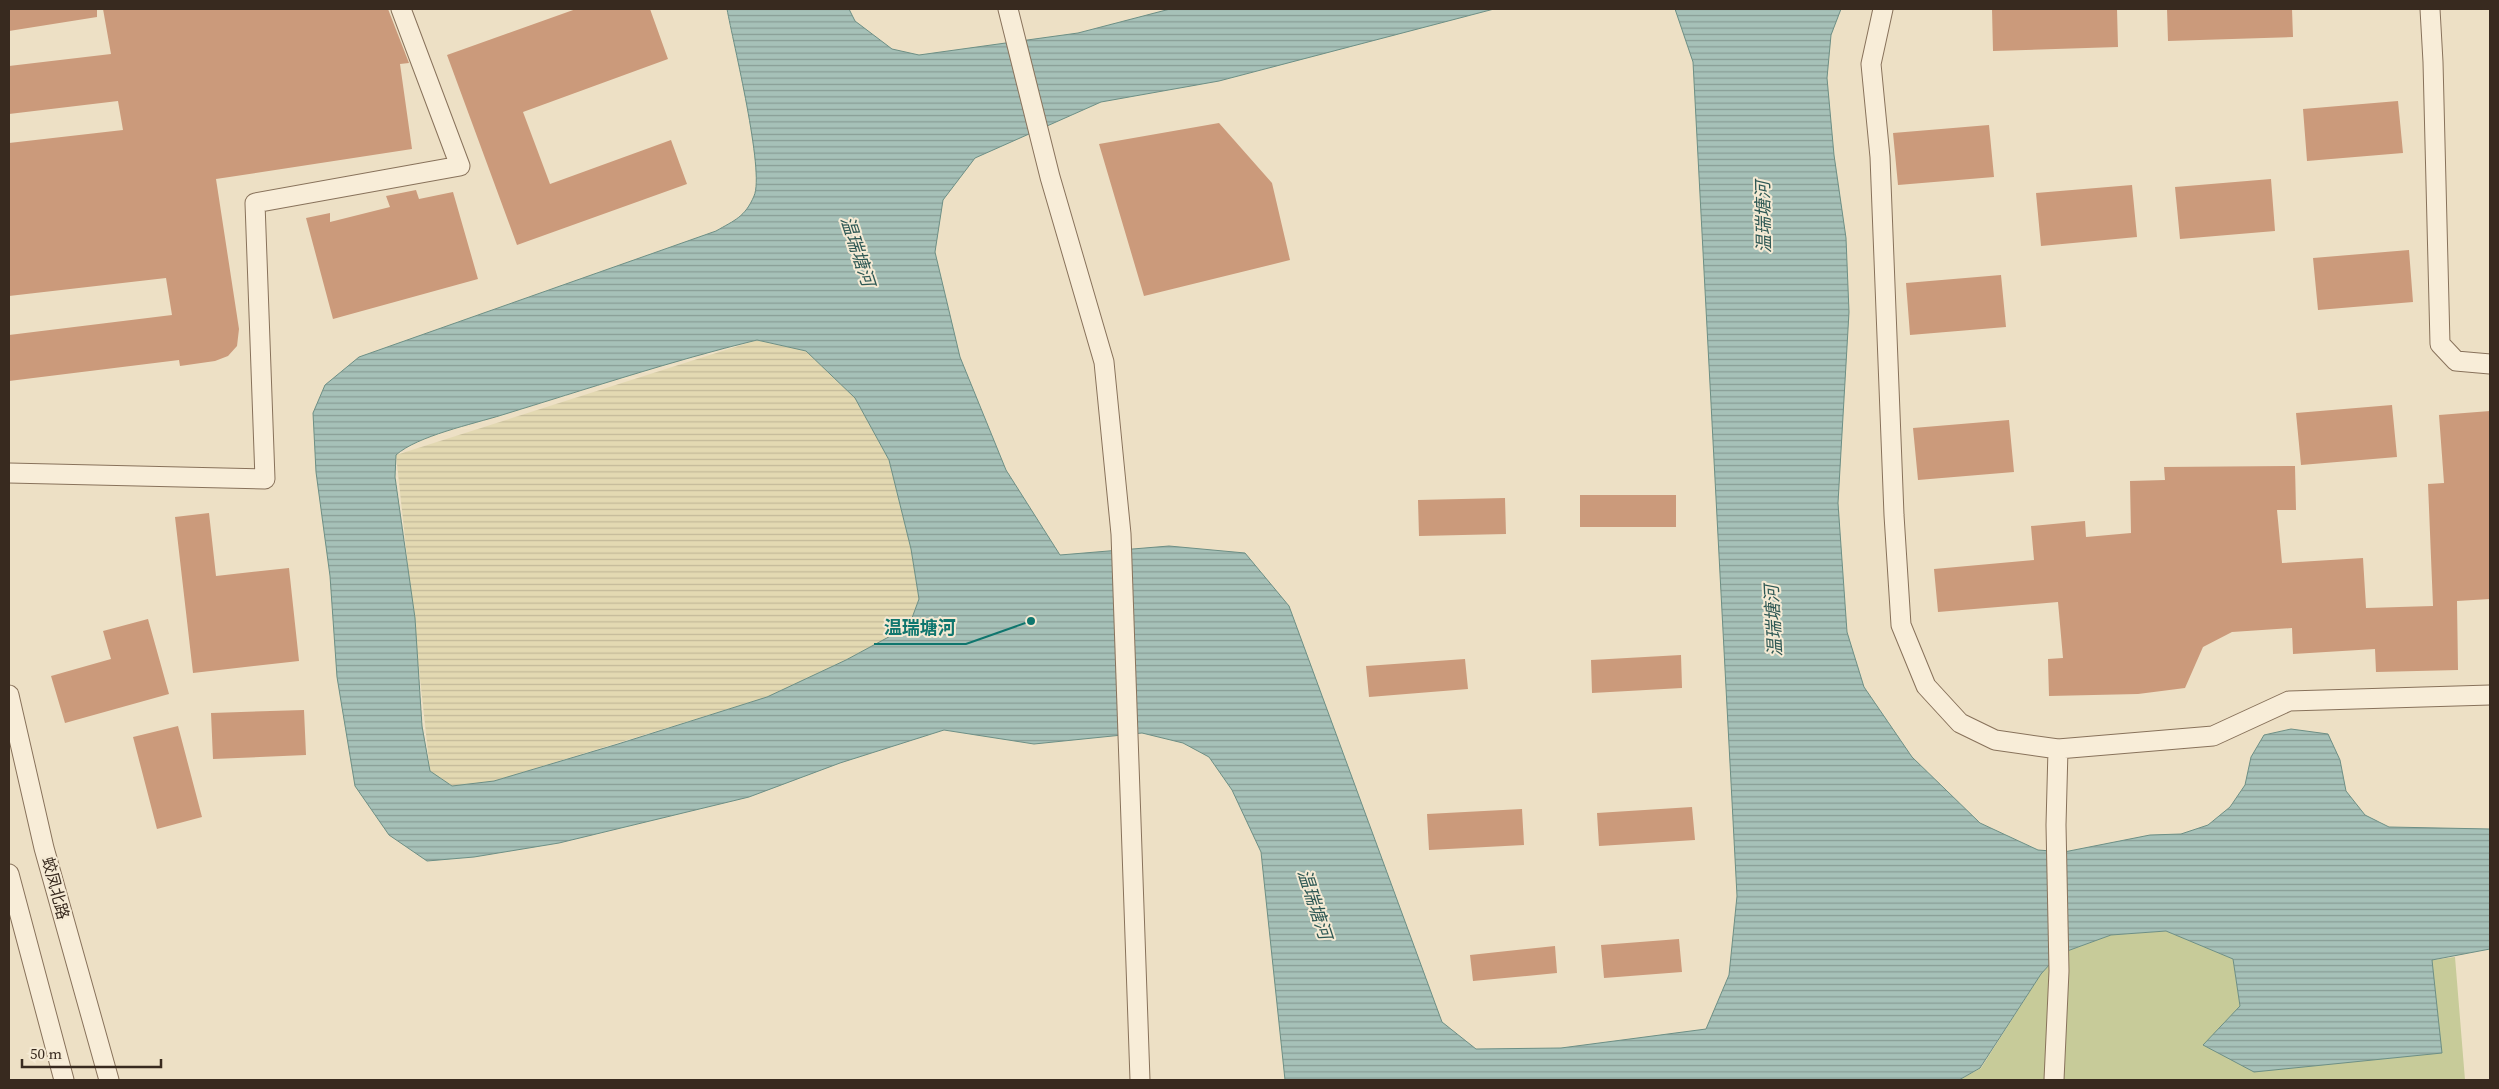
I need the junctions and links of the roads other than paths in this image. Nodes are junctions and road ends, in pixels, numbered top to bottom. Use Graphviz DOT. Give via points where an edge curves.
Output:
graph roads {
  1 [pos="401,9"];
  2 [pos="1008,9"];
  3 [pos="1883,9"];
  4 [pos="2430,9"];
  5 [pos="2490,364"];
  6 [pos="9,474"];
  7 [pos="9,695"];
  8 [pos="2490,695"];
  9 [pos="2058,749"];
  10 [pos="9,874"];
  11 [pos="64,1080"];
  12 [pos="109,1080"];
  13 [pos="1140,1080"];
  14 [pos="2054,1080"];
  1 -- 6 [label="street" via="460,166 255,203 265,480"];
  2 -- 13 [label="street" via="1050,177 1104,362 1121,534"];
  3 -- 9 [label="street" via="1871,64 1880,157 1901,625 1926,686 1960,723 1995,740"];
  4 -- 5 [label="street" via="2440,344 2456,360"];
  7 -- 12 [label="street, 蛟凤北路" via="44,848"];
  8 -- 9 [label="street" via="2289,701 2213,736"];
  9 -- 14 [label="street" via="2059,971"];
  10 -- 11 [label="street"];
}
